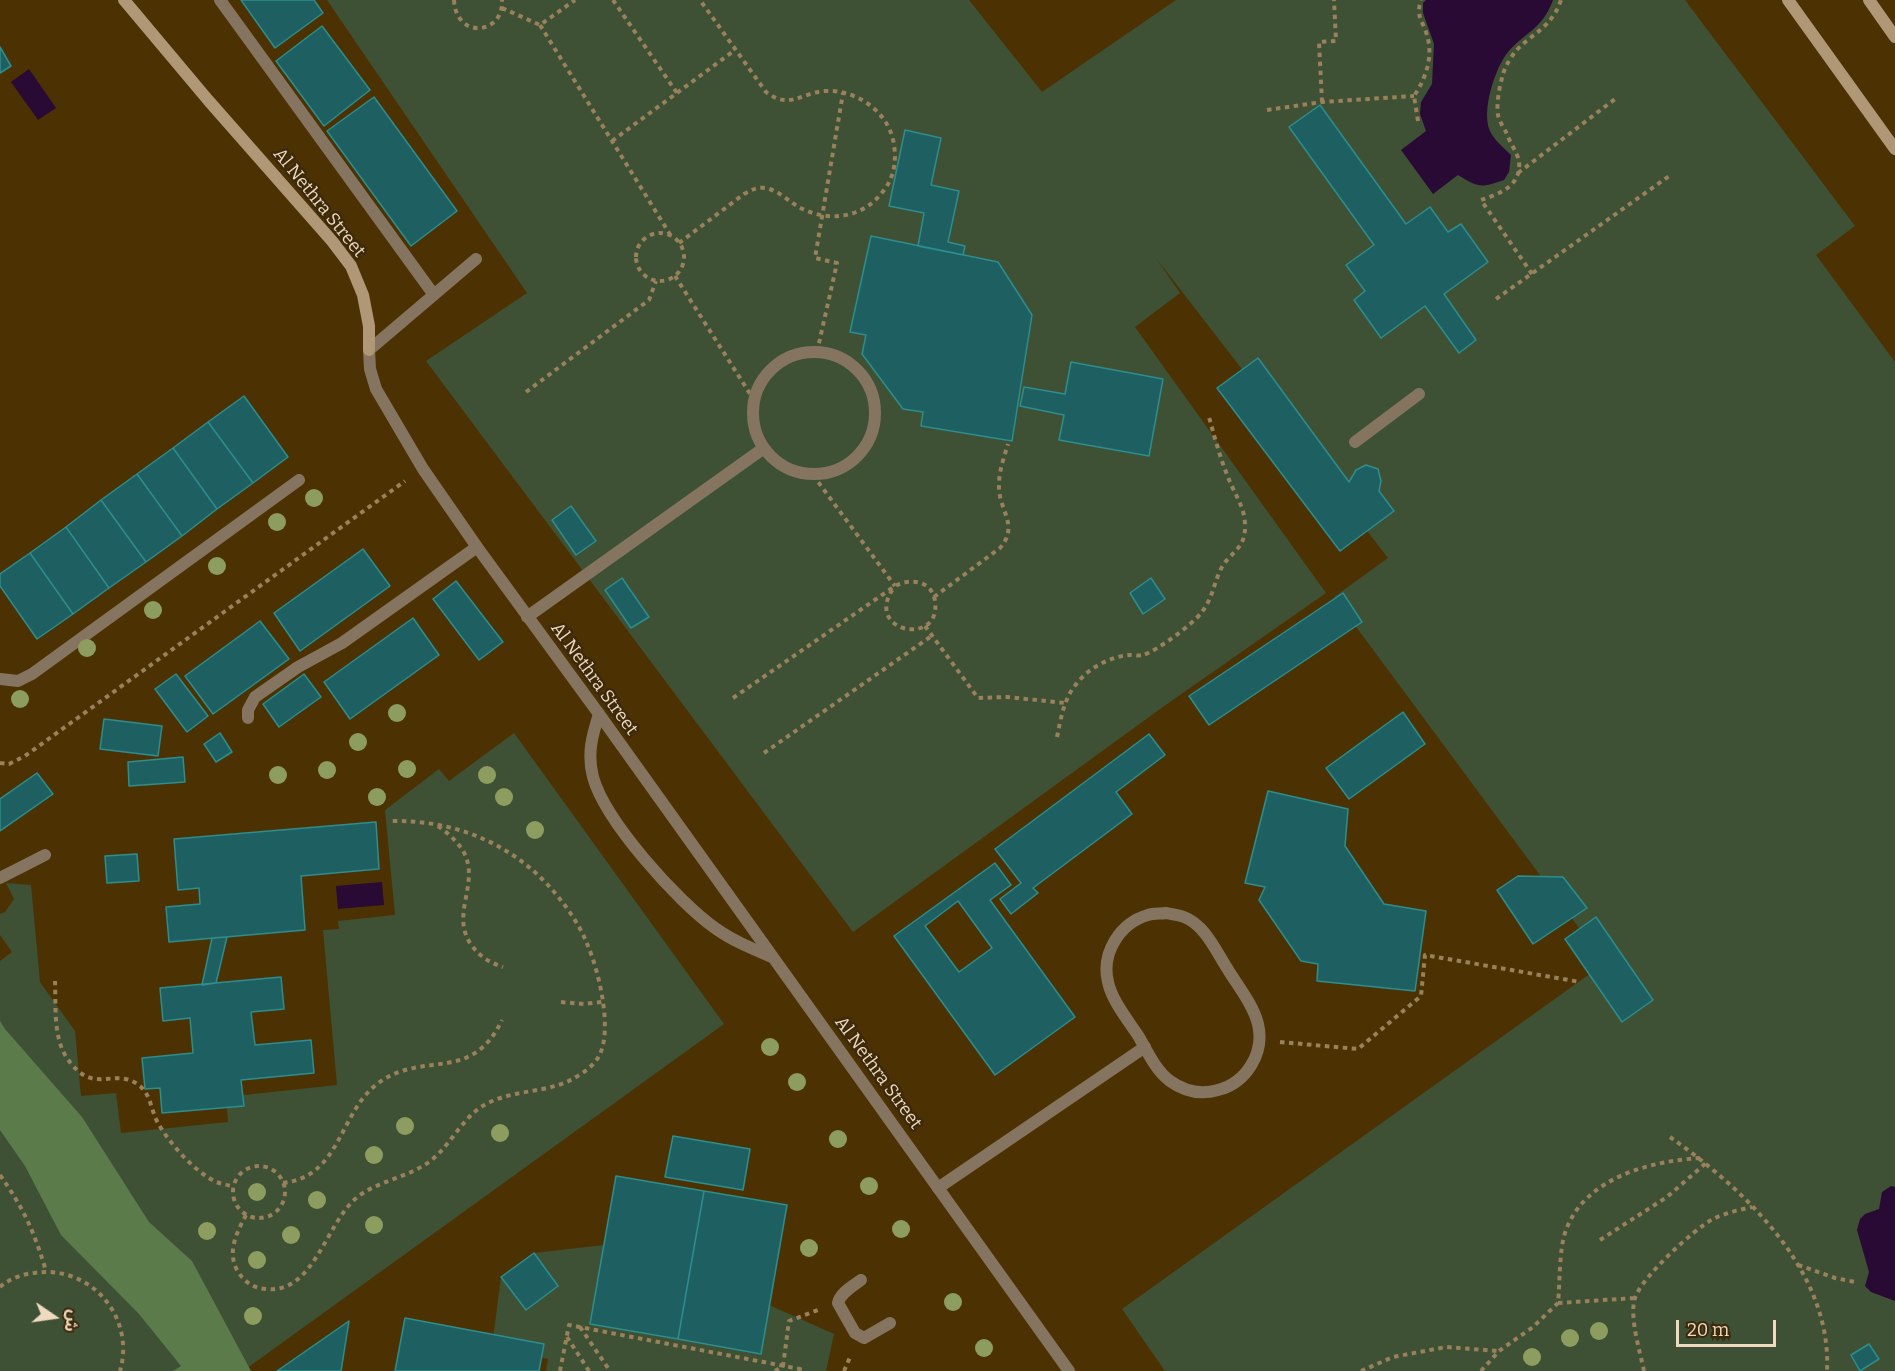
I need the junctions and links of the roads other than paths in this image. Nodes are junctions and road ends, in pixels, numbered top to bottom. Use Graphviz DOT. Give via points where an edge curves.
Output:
graph roads {
  1 [pos="220,0"];
  2 [pos="1788,0"];
  3 [pos="1869,0"];
  4 [pos="127,3"];
  5 [pos="1895,37"];
  6 [pos="1895,149"];
  7 [pos="476,259"];
  8 [pos="434,295"];
  9 [pos="369,350"];
  10 [pos="1419,394"];
  11 [pos="1354,442"];
  12 [pos="764,448"];
  13 [pos="299,480"];
  14 [pos="477,547"];
  15 [pos="527,617"];
  16 [pos="0,679"];
  17 [pos="599,714"];
  18 [pos="248,718"];
  19 [pos="45,855"];
  20 [pos="0,878"];
  21 [pos="772,957"];
  22 [pos="1145,1047"];
  23 [pos="938,1188"];
  24 [pos="861,1280"];
  25 [pos="890,1323"];
  26 [pos="1069,1371"];
  1 -- 8 [label="street"];
  2 -- 6 [label="street"];
  3 -- 5 [label="street"];
  4 -- 9 [label="street, Al Nethra Street" via="351,266 363,295"];
  7 -- 8 [label="street"];
  8 -- 9 [label="street"];
  9 -- 14 [label="street, Al Nethra Street" via="376,389 423,469"];
  10 -- 11 [label="street"];
  12 -- 12 [label="street" via="756,434 754,400 760,384 784,360 817,352 834,355 862,375 870,390 874,424 859,455 846,466 813,475 799,473 773,459"];
  12 -- 15 [label="street"];
  13 -- 16 [label="street" via="32,674 18,681"];
  14 -- 15 [label="street, Al Nethra Street"];
  14 -- 18 [label="street" via="342,643 255,697"];
  15 -- 17 [label="street, Al Nethra Street"];
  17 -- 21 [label="street, Al Nethra Street"];
  17 -- 21 [label="street" via="590,745 593,777 627,838 690,908 742,945"];
  19 -- 20 [label="street"];
  21 -- 23 [label="street, Al Nethra Street"];
  22 -- 22 [label="street" via="1114,998 1106,964 1119,933 1133,922 1149,914 1184,917 1209,939 1251,1007 1258,1024 1255,1058 1233,1084 1217,1091 1200,1092 1183,1089 1168,1079"];
  22 -- 23 [label="street"];
  23 -- 26 [label="street, Al Nethra Street"];
  24 -- 25 [label="street" via="838,1303 859,1337 868,1337"];
}
